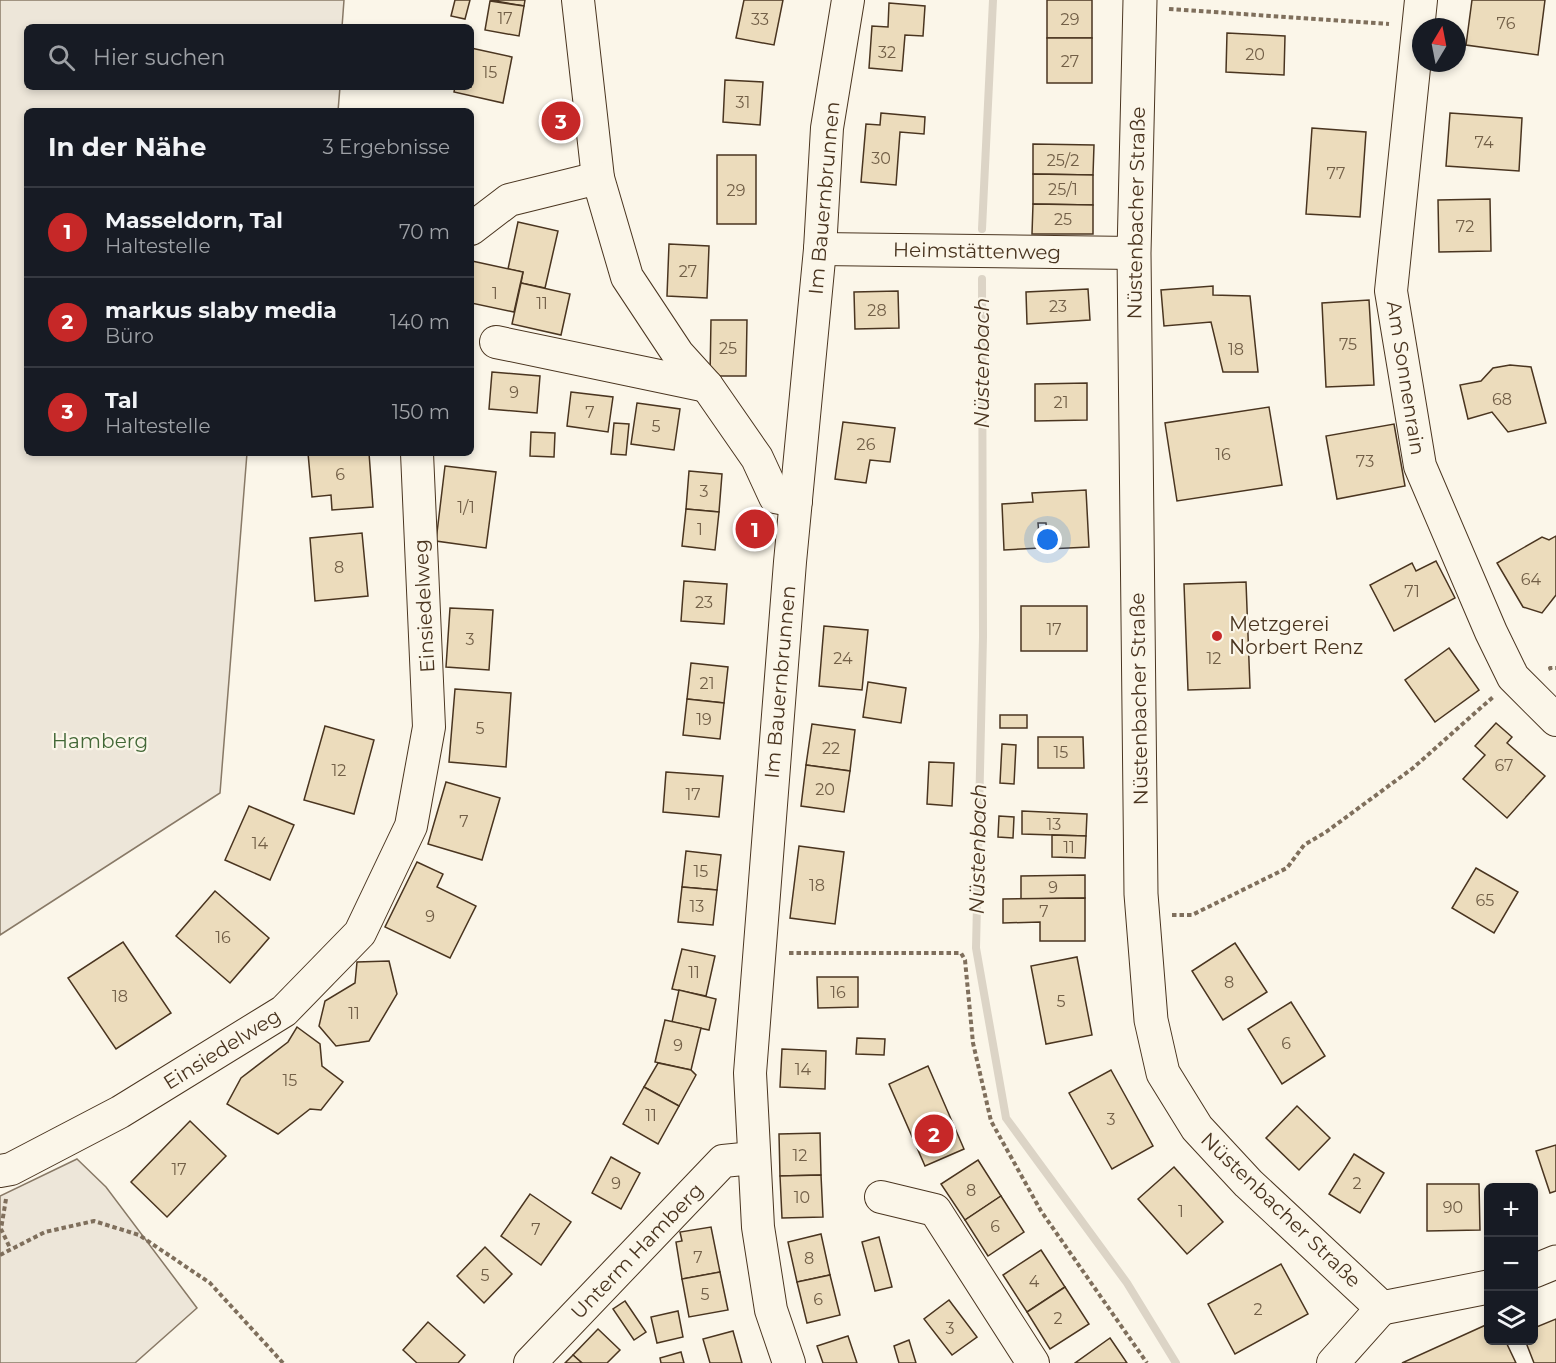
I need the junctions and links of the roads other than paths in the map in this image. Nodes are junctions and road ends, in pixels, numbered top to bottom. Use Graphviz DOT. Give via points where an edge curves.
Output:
graph roads {
  1 [pos="578,0"];
  2 [pos="848,0"];
  3 [pos="1421,0"];
  4 [pos="1154,4"];
  5 [pos="598,178"];
  6 [pos="474,226"];
  7 [pos="820,249"];
  8 [pos="1134,253"];
  9 [pos="496,342"];
  10 [pos="706,386"];
  11 [pos="417,456"];
  12 [pos="796,501"];
  13 [pos="1556,720"];
  14 [pos="753,1158"];
  15 [pos="6,1170"];
  16 [pos="881,1197"];
  17 [pos="1556,1262"];
  18 [pos="1538,1269"];
  19 [pos="1484,1288"];
  20 [pos="1382,1308"];
  21 [pos="530,1363"];
  22 [pos="789,1363"];
  23 [pos="1033,1363"];
  24 [pos="1333,1363"];
  1 -- 5 [label="street"];
  2 -- 7 [label="street, Im Bauernbrunnen" via="827,128"];
  3 -- 13 [label="street, Am Sonnenrain" via="1391,291 1420,466 1513,677"];
  4 -- 8 [label="main road, Nüstenbacher Straße"];
  5 -- 6 [label="street" via="508,200"];
  5 -- 10 [label="street" via="627,277 678,354"];
  7 -- 8 [label="street, Heimstättenweg"];
  7 -- 12 [label="street, Im Bauernbrunnen"];
  8 -- 20 [label="main road, Nüstenbacher Straße" via="1141,894 1151,1020 1163,1073 1197,1128 1248,1183"];
  9 -- 10 [label="street"];
  10 -- 12 [label="street" via="758,458 775,497"];
  11 -- 15 [label="street, Einsiedelweg" via="429,727 411,826 360,933 284,1011 120,1112"];
  12 -- 14 [label="street, Im Bauernbrunnen" via="750,1072"];
  14 -- 21 [label="street, Unterm Hamberg" via="723,1161"];
  14 -- 22 [label="street, Im Bauernbrunnen" via="758,1227 771,1310"];
  16 -- 23 [label="street" via="935,1210"];
  17 -- 18 [label="main road"];
  19 -- 20 [label="main road"];
  20 -- 24 [label="street"];
}
